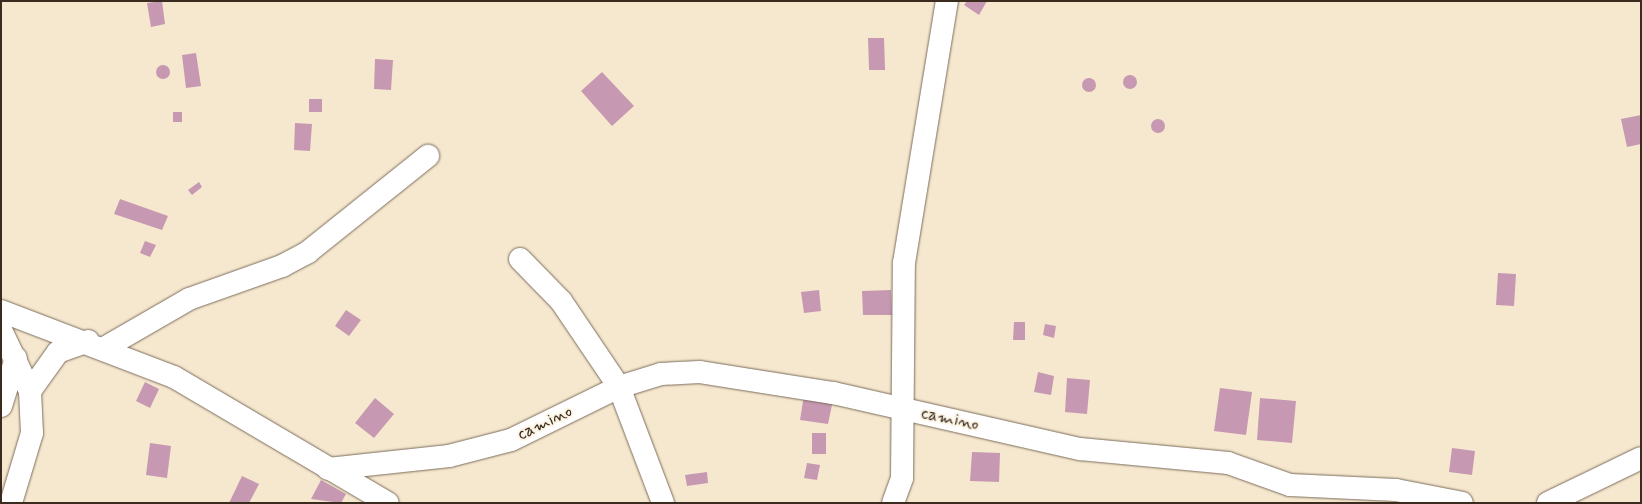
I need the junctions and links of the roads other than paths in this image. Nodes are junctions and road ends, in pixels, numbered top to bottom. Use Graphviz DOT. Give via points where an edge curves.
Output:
graph roads {
  1 [pos="947,1"];
  2 [pos="428,156"];
  3 [pos="520,259"];
  4 [pos="1,310"];
  5 [pos="1,330"];
  6 [pos="97,344"];
  7 [pos="16,358"];
  8 [pos="619,387"];
  9 [pos="30,391"];
  10 [pos="1,406"];
  11 [pos="900,410"];
  12 [pos="1641,458"];
  13 [pos="328,469"];
  14 [pos="11,503"];
  15 [pos="388,503"];
  16 [pos="663,503"];
  17 [pos="893,503"];
  18 [pos="1462,503"];
  19 [pos="1548,503"];
  1 -- 11 [label="street" via="904,263 906,342"];
  2 -- 6 [label="street" via="308,252 282,266 190,299"];
  3 -- 8 [label="street" via="560,301"];
  4 -- 6 [label="street"];
  5 -- 7 [label="street"];
  6 -- 9 [label="street" via="58,352"];
  6 -- 13 [label="street" via="235,410"];
  7 -- 9 [label="street"];
  7 -- 10 [label="street"];
  8 -- 11 [label="street, camino" via="662,374 700,372 833,393"];
  8 -- 13 [label="street, camino" via="511,440 449,456"];
  8 -- 16 [label="street"];
  9 -- 14 [label="street" via="32,433"];
  11 -- 17 [label="street" via="902,478"];
  11 -- 18 [label="street, camino" via="1080,449 1228,463 1290,485 1396,490"];
  12 -- 19 [label="street"];
  13 -- 15 [label="street"];
}
